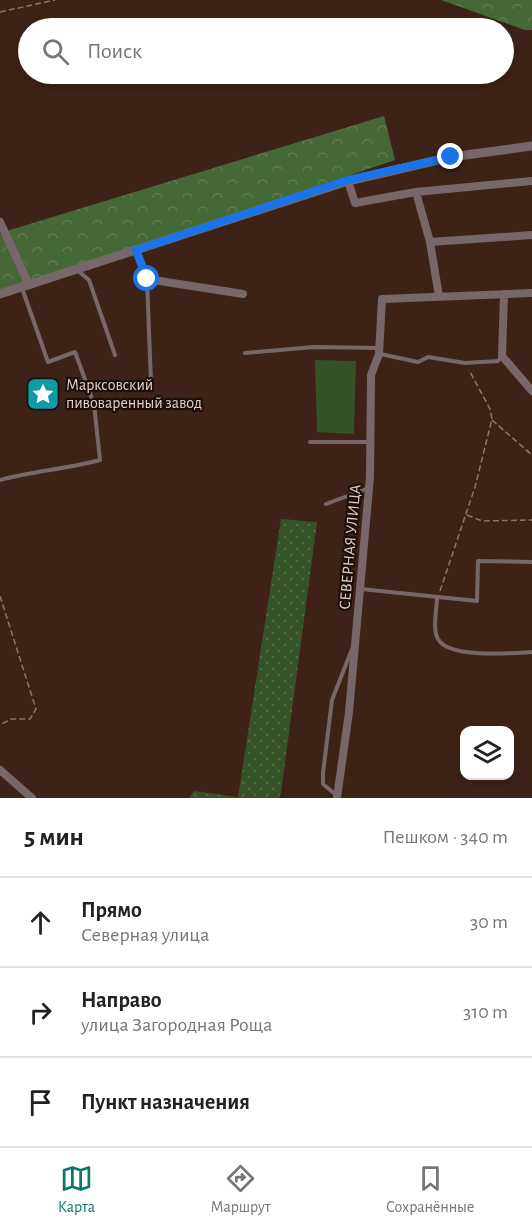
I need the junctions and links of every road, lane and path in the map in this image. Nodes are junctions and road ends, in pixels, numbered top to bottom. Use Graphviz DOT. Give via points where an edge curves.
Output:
graph roads {
  1 [pos="55,0"];
  2 [pos="0,12"];
  3 [pos="532,146"];
  4 [pos="348,180"];
  5 [pos="532,181"];
  6 [pos="416,192"];
  7 [pos="0,222"];
  8 [pos="532,235"];
  9 [pos="430,242"];
  10 [pos="136,250"];
  11 [pos="76,270"];
  12 [pos="147,279"];
  13 [pos="25,286"];
  14 [pos="532,293"];
  15 [pos="0,294"];
  16 [pos="243,294"];
  17 [pos="504,294"];
  18 [pos="439,296"];
  19 [pos="379,351"];
  20 [pos="245,352"];
  21 [pos="115,355"];
  22 [pos="502,356"];
  23 [pos="465,363"];
  24 [pos="151,383"];
  25 [pos="532,391"];
  26 [pos="492,419"];
  27 [pos="310,442"];
  28 [pos="370,442"];
  29 [pos="532,455"];
  30 [pos="0,480"];
  31 [pos="369,488"];
  32 [pos="326,504"];
  33 [pos="466,515"];
  34 [pos="532,520"];
  35 [pos="532,562"];
  36 [pos="360,589"];
  37 [pos="0,596"];
  38 [pos="437,598"];
  39 [pos="355,644"];
  40 [pos="532,652"];
  41 [pos="0,725"];
  42 [pos="0,770"];
  43 [pos="337,797"];
  44 [pos="32,798"];
  1 -- 2 [label="path"];
  3 -- 4 [label="street" via="451,157"];
  4 -- 6 [label="street" via="355,203"];
  4 -- 10 [label="street"];
  5 -- 6 [label="street"];
  6 -- 9 [label="street"];
  7 -- 13 [label="street"];
  8 -- 9 [label="street"];
  9 -- 18 [label="street"];
  10 -- 11 [label="street"];
  10 -- 12 [label="street"];
  11 -- 13 [label="street"];
  11 -- 21 [label="lane" via="89,280"];
  12 -- 16 [label="street"];
  12 -- 24 [label="lane"];
  13 -- 15 [label="street"];
  13 -- 30 [label="lane" via="48,362 75,352 94,404 100,460"];
  14 -- 17 [label="street"];
  17 -- 18 [label="street"];
  17 -- 22 [label="street"];
  18 -- 19 [label="street, СЕВЕРНАЯ УЛИЦА" via="382,299"];
  19 -- 20 [label="lane" via="314,347"];
  19 -- 23 [label="lane" via="418,362 429,357"];
  19 -- 28 [label="street, СЕВЕРНАЯ УЛИЦА" via="372,375"];
  22 -- 23 [label="lane" via="498,361"];
  22 -- 25 [label="street"];
  23 -- 26 [label="path"];
  26 -- 29 [label="path"];
  26 -- 33 [label="path"];
  27 -- 28 [label="lane"];
  28 -- 31 [label="street, СЕВЕРНАЯ УЛИЦА"];
  31 -- 32 [label="lane"];
  31 -- 36 [label="street, СЕВЕРНАЯ УЛИЦА"];
  33 -- 34 [label="path" via="482,521"];
  33 -- 38 [label="path"];
  35 -- 38 [label="lane" via="478,561 477,601"];
  36 -- 38 [label="lane"];
  36 -- 39 [label="street, СЕВЕРНАЯ УЛИЦА"];
  37 -- 41 [label="path" via="36,710 30,718 11,719"];
  38 -- 40 [label="lane" via="435,633 439,642 449,648 472,653"];
  39 -- 43 [label="street, СЕВЕРНАЯ УЛИЦА"];
  39 -- 43 [label="lane" via="332,700 323,773 323,784"];
  42 -- 44 [label="street"];
}
